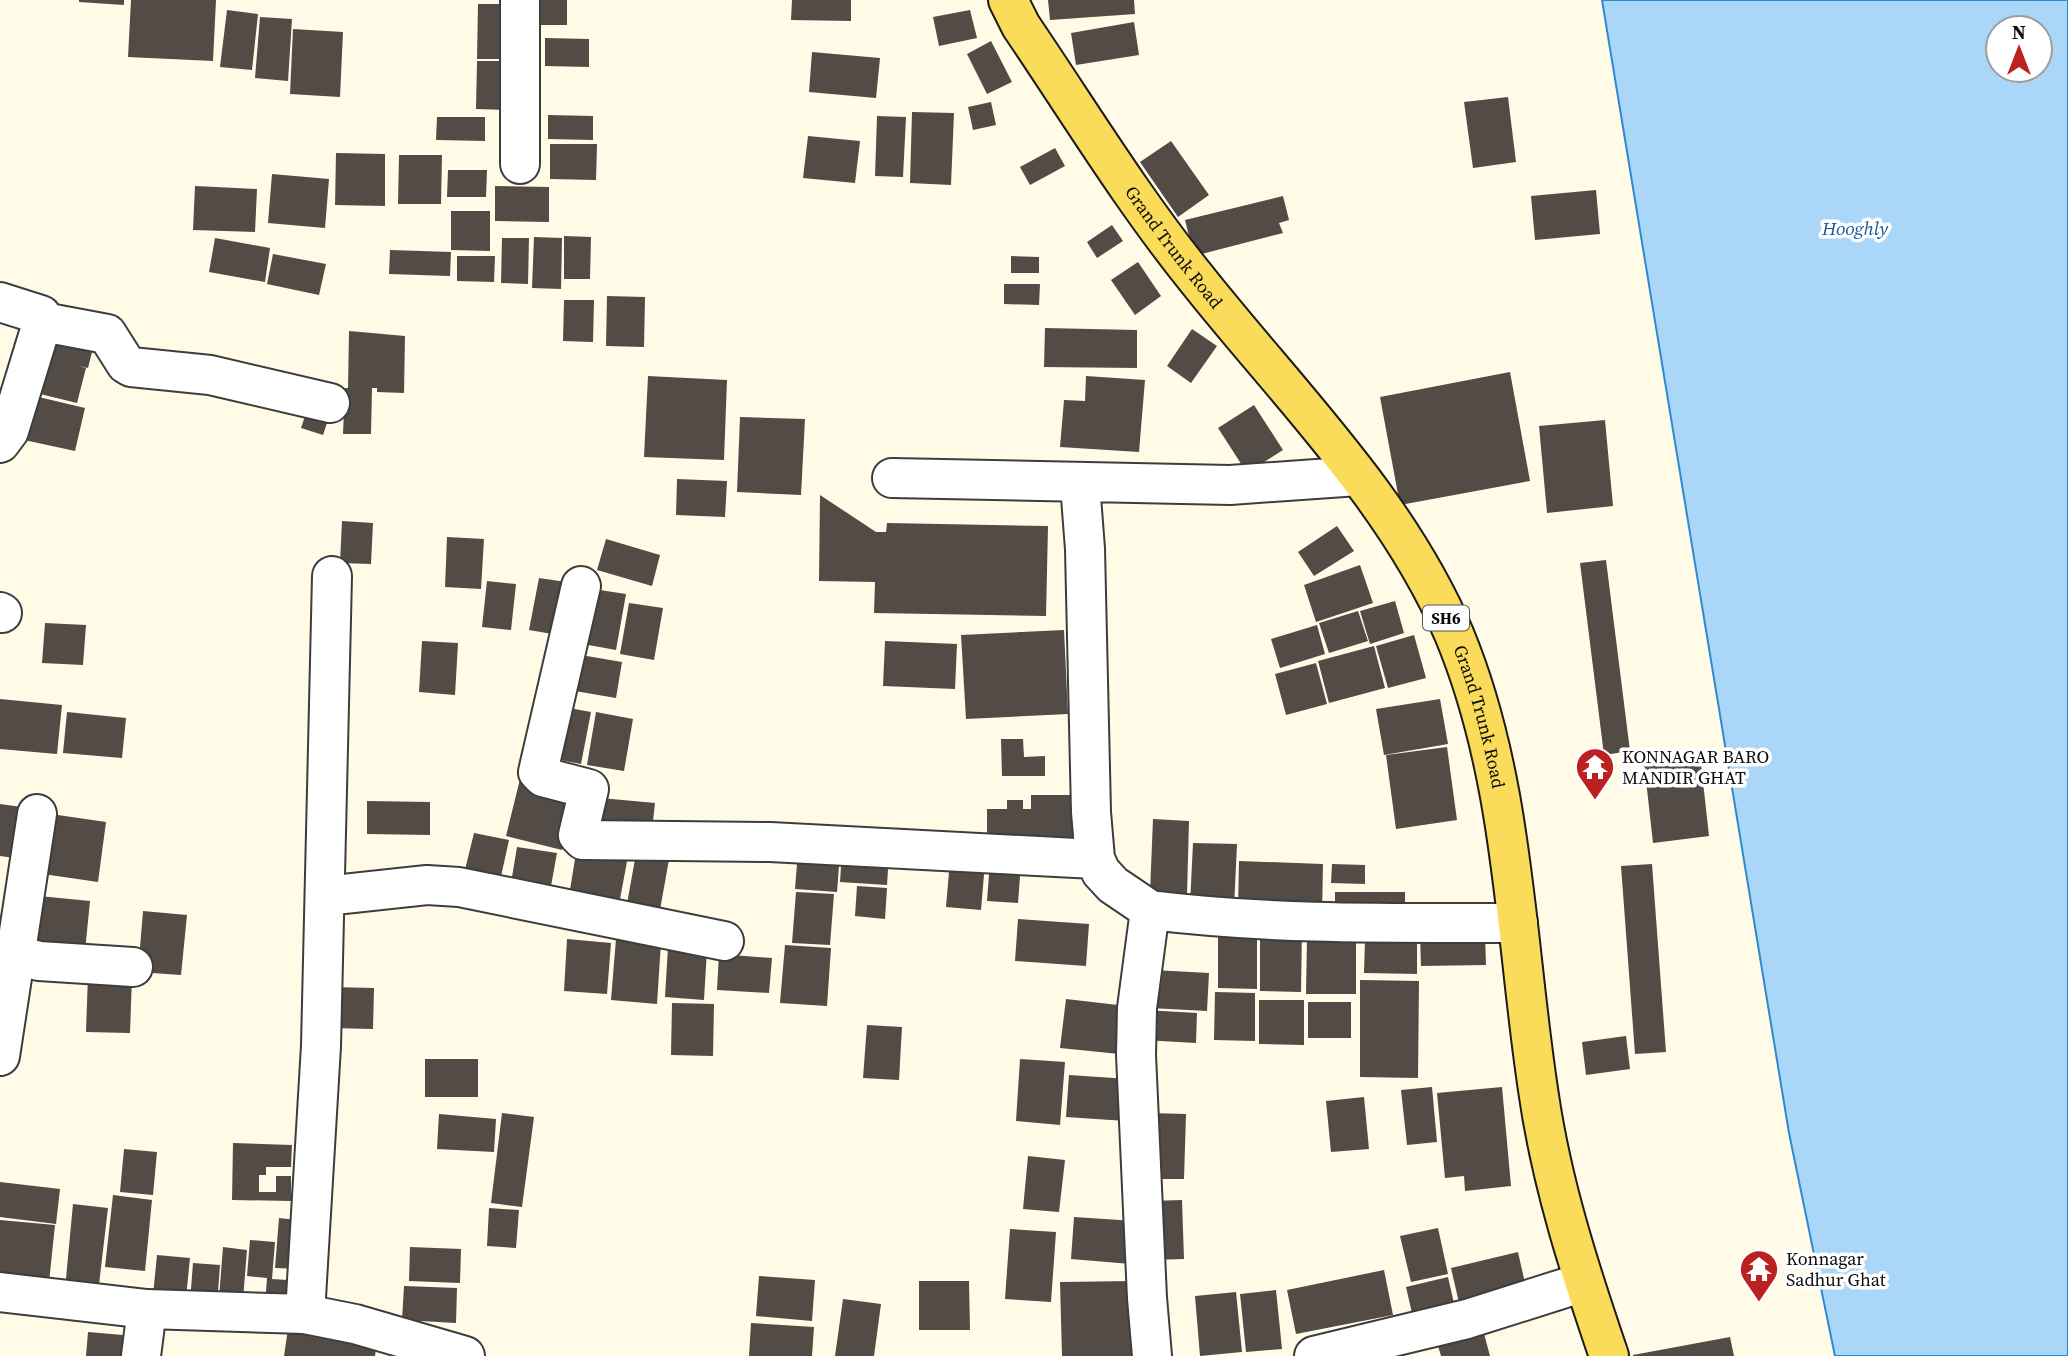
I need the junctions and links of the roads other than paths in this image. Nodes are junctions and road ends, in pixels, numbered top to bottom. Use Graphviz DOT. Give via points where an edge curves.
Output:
graph roads {
  1 [pos="520,0"];
  2 [pos="1008,0"];
  3 [pos="520,164"];
  4 [pos="0,302"];
  5 [pos="43,322"];
  6 [pos="330,403"];
  7 [pos="0,443"];
  8 [pos="1358,476"];
  9 [pos="892,478"];
  10 [pos="1080,484"];
  11 [pos="332,576"];
  12 [pos="581,586"];
  13 [pos="37,814"];
  14 [pos="1095,859"];
  15 [pos="325,896"];
  16 [pos="1150,910"];
  17 [pos="1518,923"];
  18 [pos="723,941"];
  19 [pos="8,952"];
  20 [pos="133,967"];
  21 [pos="0,1056"];
  22 [pos="1584,1282"];
  23 [pos="0,1292"];
  24 [pos="147,1309"];
  25 [pos="304,1314"];
  26 [pos="141,1356"];
  27 [pos="465,1356"];
  28 [pos="1152,1356"];
  29 [pos="1314,1356"];
  30 [pos="1609,1356"];
  1 -- 3 [label="street"];
  2 -- 8 [label="main road, Grand Trunk Road / SH6" via="1021,26 1195,278"];
  4 -- 5 [label="street" via="41,314"];
  5 -- 6 [label="street" via="107,334 131,367 210,375"];
  5 -- 7 [label="street" via="9,431"];
  8 -- 10 [label="street" via="1230,485"];
  8 -- 17 [label="main road, Grand Trunk Road / SH6" via="1434,590 1480,708 1502,810"];
  9 -- 10 [label="street"];
  10 -- 14 [label="street"];
  11 -- 15 [label="street"];
  12 -- 14 [label="street" via="538,772 543,778 589,789 578,835 583,841 770,842"];
  13 -- 19 [label="street"];
  14 -- 16 [label="street" via="1113,885"];
  15 -- 18 [label="street" via="427,885 459,887"];
  15 -- 25 [label="street" via="317,1134"];
  16 -- 17 [label="street" via="1215,918"];
  16 -- 28 [label="street" via="1137,1008 1136,1055"];
  17 -- 22 [label="main road, Grand Trunk Road / SH6" via="1539,1099 1553,1171"];
  19 -- 20 [label="street" via="39,961"];
  19 -- 21 [label="street"];
  22 -- 29 [label="street" via="1467,1319"];
  22 -- 30 [label="main road, Grand Trunk Road / SH6"];
  23 -- 24 [label="street"];
  24 -- 25 [label="street"];
  24 -- 26 [label="street"];
  25 -- 27 [label="street"];
}
